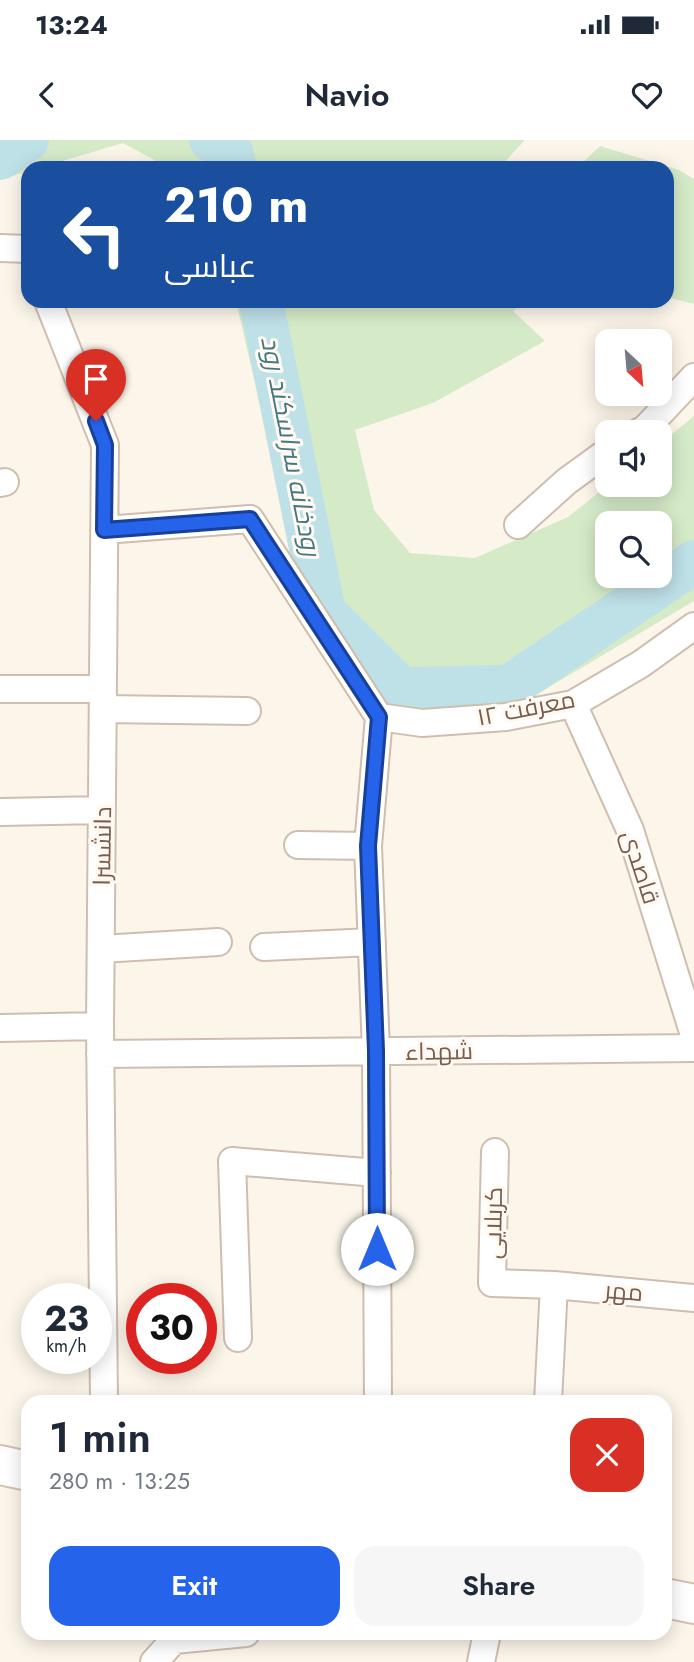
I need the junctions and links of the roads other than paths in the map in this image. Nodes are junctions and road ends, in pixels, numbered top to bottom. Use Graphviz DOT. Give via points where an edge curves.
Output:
graph roads {
  1 [pos="0,248"];
  2 [pos="21,249"];
  3 [pos="51,308"];
  4 [pos="694,377"];
  5 [pos="653,420"];
  6 [pos="595,461"];
  7 [pos="518,525"];
  8 [pos="104,530"];
  9 [pos="694,626"];
  10 [pos="0,689"];
  11 [pos="103,699"];
  12 [pos="573,704"];
  13 [pos="247,711"];
  14 [pos="379,717"];
  15 [pos="102,810"];
  16 [pos="0,812"];
  17 [pos="298,845"];
  18 [pos="368,846"];
  19 [pos="218,942"];
  20 [pos="372,942"];
  21 [pos="264,947"];
  22 [pos="101,949"];
  23 [pos="100,1026"];
  24 [pos="0,1028"];
  25 [pos="694,1035"];
  26 [pos="694,1048"];
  27 [pos="376,1051"];
  28 [pos="100,1054"];
  29 [pos="495,1152"];
  30 [pos="377,1173"];
  31 [pos="554,1285"];
  32 [pos="694,1298"];
  33 [pos="238,1338"];
  34 [pos="104,1395"];
  35 [pos="378,1395"];
  36 [pos="548,1395"];
  37 [pos="0,1465"];
  38 [pos="21,1470"];
  39 [pos="672,1599"];
  40 [pos="694,1604"];
  41 [pos="218,1640"];
  42 [pos="486,1640"];
  43 [pos="174,1651"];
  44 [pos="155,1662"];
  45 [pos="481,1662"];
  1 -- 2 [label="street"];
  3 -- 8 [label="street, دانشسرا" via="105,445"];
  4 -- 5 [label="street"];
  6 -- 7 [label="street"];
  8 -- 11 [label="street, دانشسرا"];
  8 -- 14 [label="street" via="250,519"];
  9 -- 12 [label="street, معرفت ۱۲"];
  10 -- 11 [label="street"];
  11 -- 13 [label="street"];
  11 -- 15 [label="street, دانشسرا"];
  12 -- 14 [label="street, معرفت ۱۲" via="506,717 422,723"];
  12 -- 25 [label="street, قاصدی" via="630,830"];
  14 -- 18 [label="street"];
  15 -- 16 [label="street"];
  15 -- 22 [label="street, دانشسرا"];
  17 -- 18 [label="street"];
  18 -- 20 [label="street"];
  19 -- 22 [label="street"];
  20 -- 21 [label="street"];
  20 -- 27 [label="street"];
  22 -- 23 [label="street, دانشسرا"];
  23 -- 24 [label="street"];
  23 -- 28 [label="street, دانشسرا"];
  26 -- 27 [label="street, شهداء"];
  27 -- 28 [label="street, شهداء"];
  27 -- 30 [label="street"];
  28 -- 34 [label="street, دانشسرا"];
  29 -- 31 [label="street, کربلایی" via="492,1283"];
  30 -- 33 [label="street" via="232,1161"];
  30 -- 35 [label="street"];
  31 -- 32 [label="street, مهر"];
  31 -- 36 [label="street"];
  37 -- 38 [label="main road"];
  39 -- 40 [label="main road"];
  41 -- 43 [label="street"];
  42 -- 45 [label="street"];
  43 -- 44 [label="street"];
}
